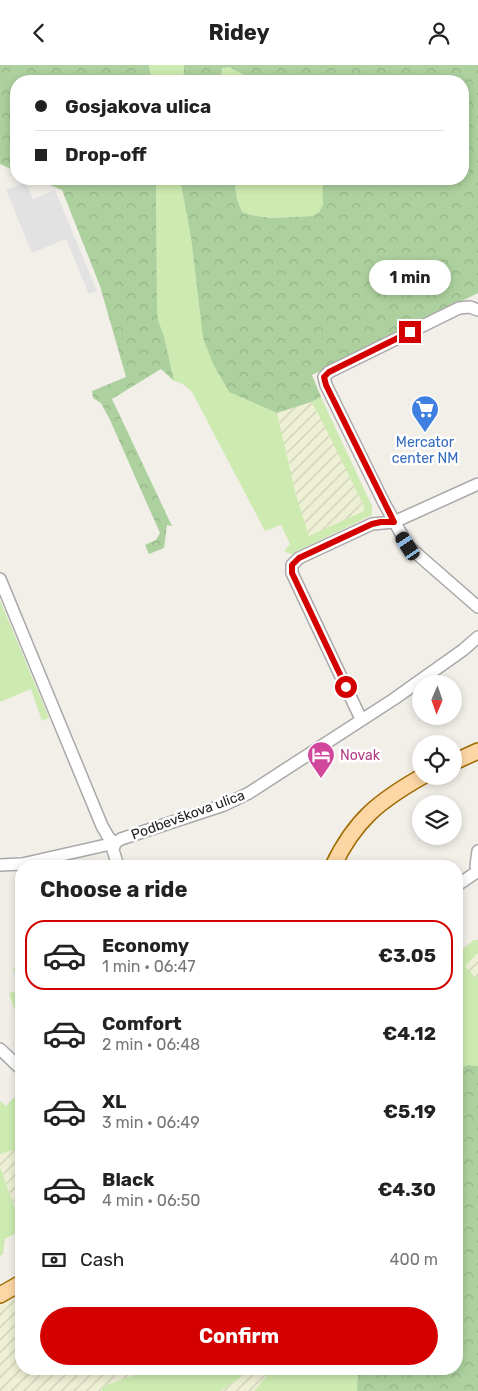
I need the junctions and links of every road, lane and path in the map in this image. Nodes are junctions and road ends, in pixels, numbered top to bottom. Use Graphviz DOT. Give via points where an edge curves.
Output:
graph roads {
  1 [pos="478,310"];
  2 [pos="478,484"];
  3 [pos="394,522"];
  4 [pos="0,579"];
  5 [pos="478,607"];
  6 [pos="478,637"];
  7 [pos="361,719"];
  8 [pos="478,751"];
  9 [pos="462,758"];
  10 [pos="412,783"];
  11 [pos="115,843"];
  12 [pos="478,851"];
  13 [pos="40,860"];
  14 [pos="116,860"];
  15 [pos="335,860"];
  16 [pos="15,864"];
  17 [pos="0,865"];
  18 [pos="478,871"];
  19 [pos="463,881"];
  20 [pos="0,1049"];
  21 [pos="15,1063"];
  22 [pos="15,1286"];
  23 [pos="0,1295"];
  1 -- 3 [label="street" via="459,307 324,377"];
  2 -- 3 [label="street"];
  3 -- 5 [label="street" via="412,550"];
  3 -- 7 [label="street" via="372,524 299,558 292,565 292,573"];
  4 -- 11 [label="street" via="102,826"];
  6 -- 7 [label="street, Podbevškova ulica"];
  7 -- 11 [label="street, Podbevškova ulica" via="249,793 200,814"];
  8 -- 9 [label="main road"];
  10 -- 15 [label="main road" via="365,816"];
  11 -- 13 [label="street"];
  11 -- 14 [label="street, Podbevškova ulica"];
  12 -- 18 [label="street"];
  16 -- 17 [label="street"];
  18 -- 19 [label="street"];
  20 -- 21 [label="street"];
  22 -- 23 [label="main road"];
}
